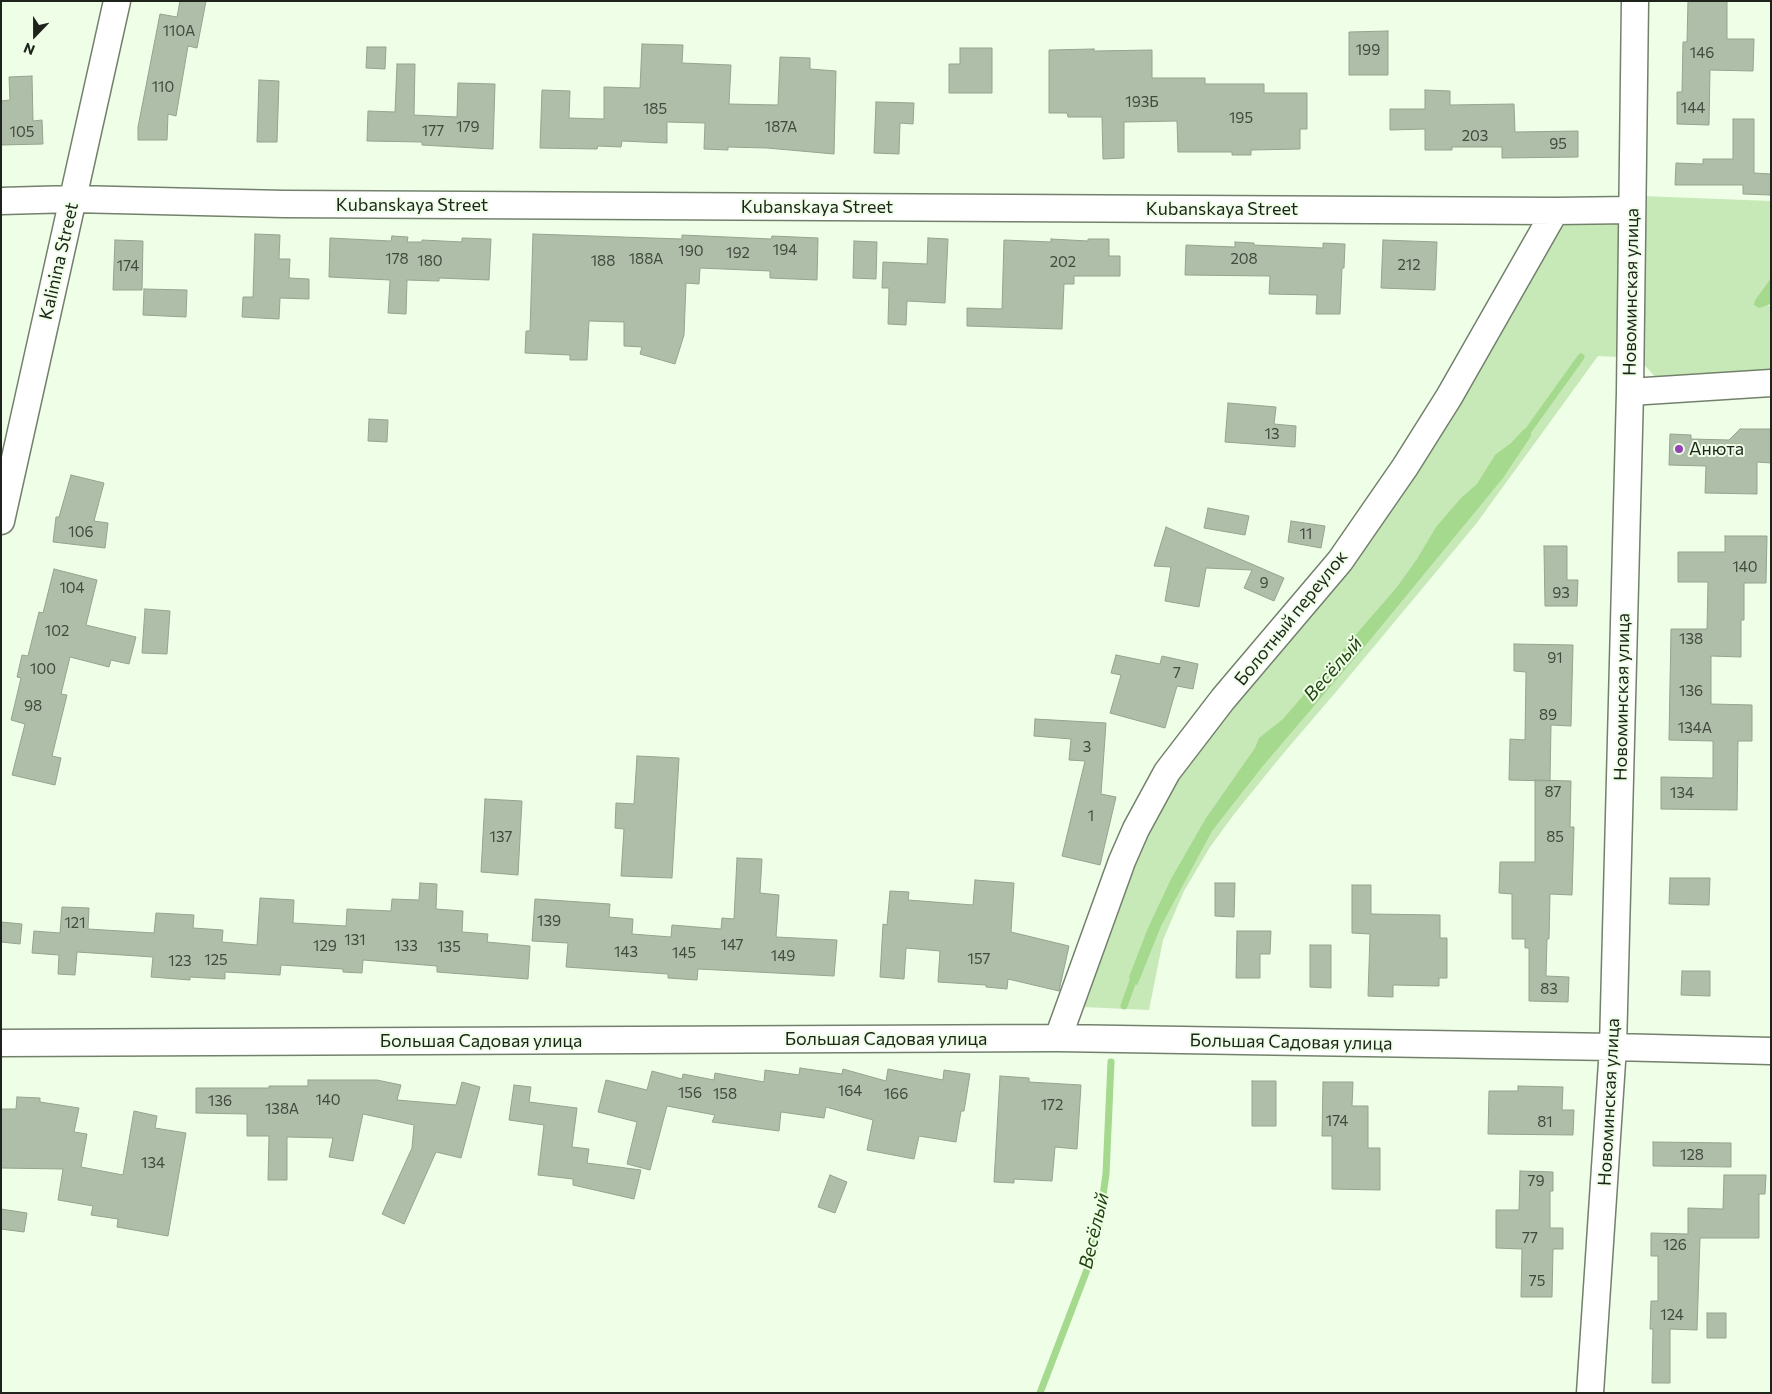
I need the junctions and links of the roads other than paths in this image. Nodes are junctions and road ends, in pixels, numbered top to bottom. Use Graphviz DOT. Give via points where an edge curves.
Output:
graph roads {
  1 [pos="118,1"];
  2 [pos="1635,1"];
  3 [pos="73,200"];
  4 [pos="1,201"];
  5 [pos="1632,210"];
  6 [pos="1555,211"];
  7 [pos="1771,383"];
  8 [pos="1630,392"];
  9 [pos="1,521"];
  10 [pos="1058,1038"];
  11 [pos="1,1043"];
  12 [pos="1613,1047"];
  13 [pos="1771,1052"];
  14 [pos="1590,1393"];
  1 -- 3 [label="street, Kalinina Street"];
  2 -- 5 [label="street, Новоминская улица"];
  3 -- 4 [label="street, Kubanskaya Street"];
  3 -- 6 [label="street, Kubanskaya Street"];
  3 -- 9 [label="street, Kalinina Street"];
  5 -- 6 [label="street, Kubanskaya Street"];
  5 -- 8 [label="street, Новоминская улица"];
  6 -- 10 [label="street, Болотный переулок" via="1449,397 1340,561 1223,699 1167,772 1122,861"];
  7 -- 8 [label="street"];
  8 -- 12 [label="street, Новоминская улица"];
  10 -- 11 [label="street, Большая Садовая улица"];
  10 -- 12 [label="street, Большая Садовая улица"];
  12 -- 13 [label="street, Большая Садовая улица"];
  12 -- 14 [label="street, Новоминская улица"];
}
